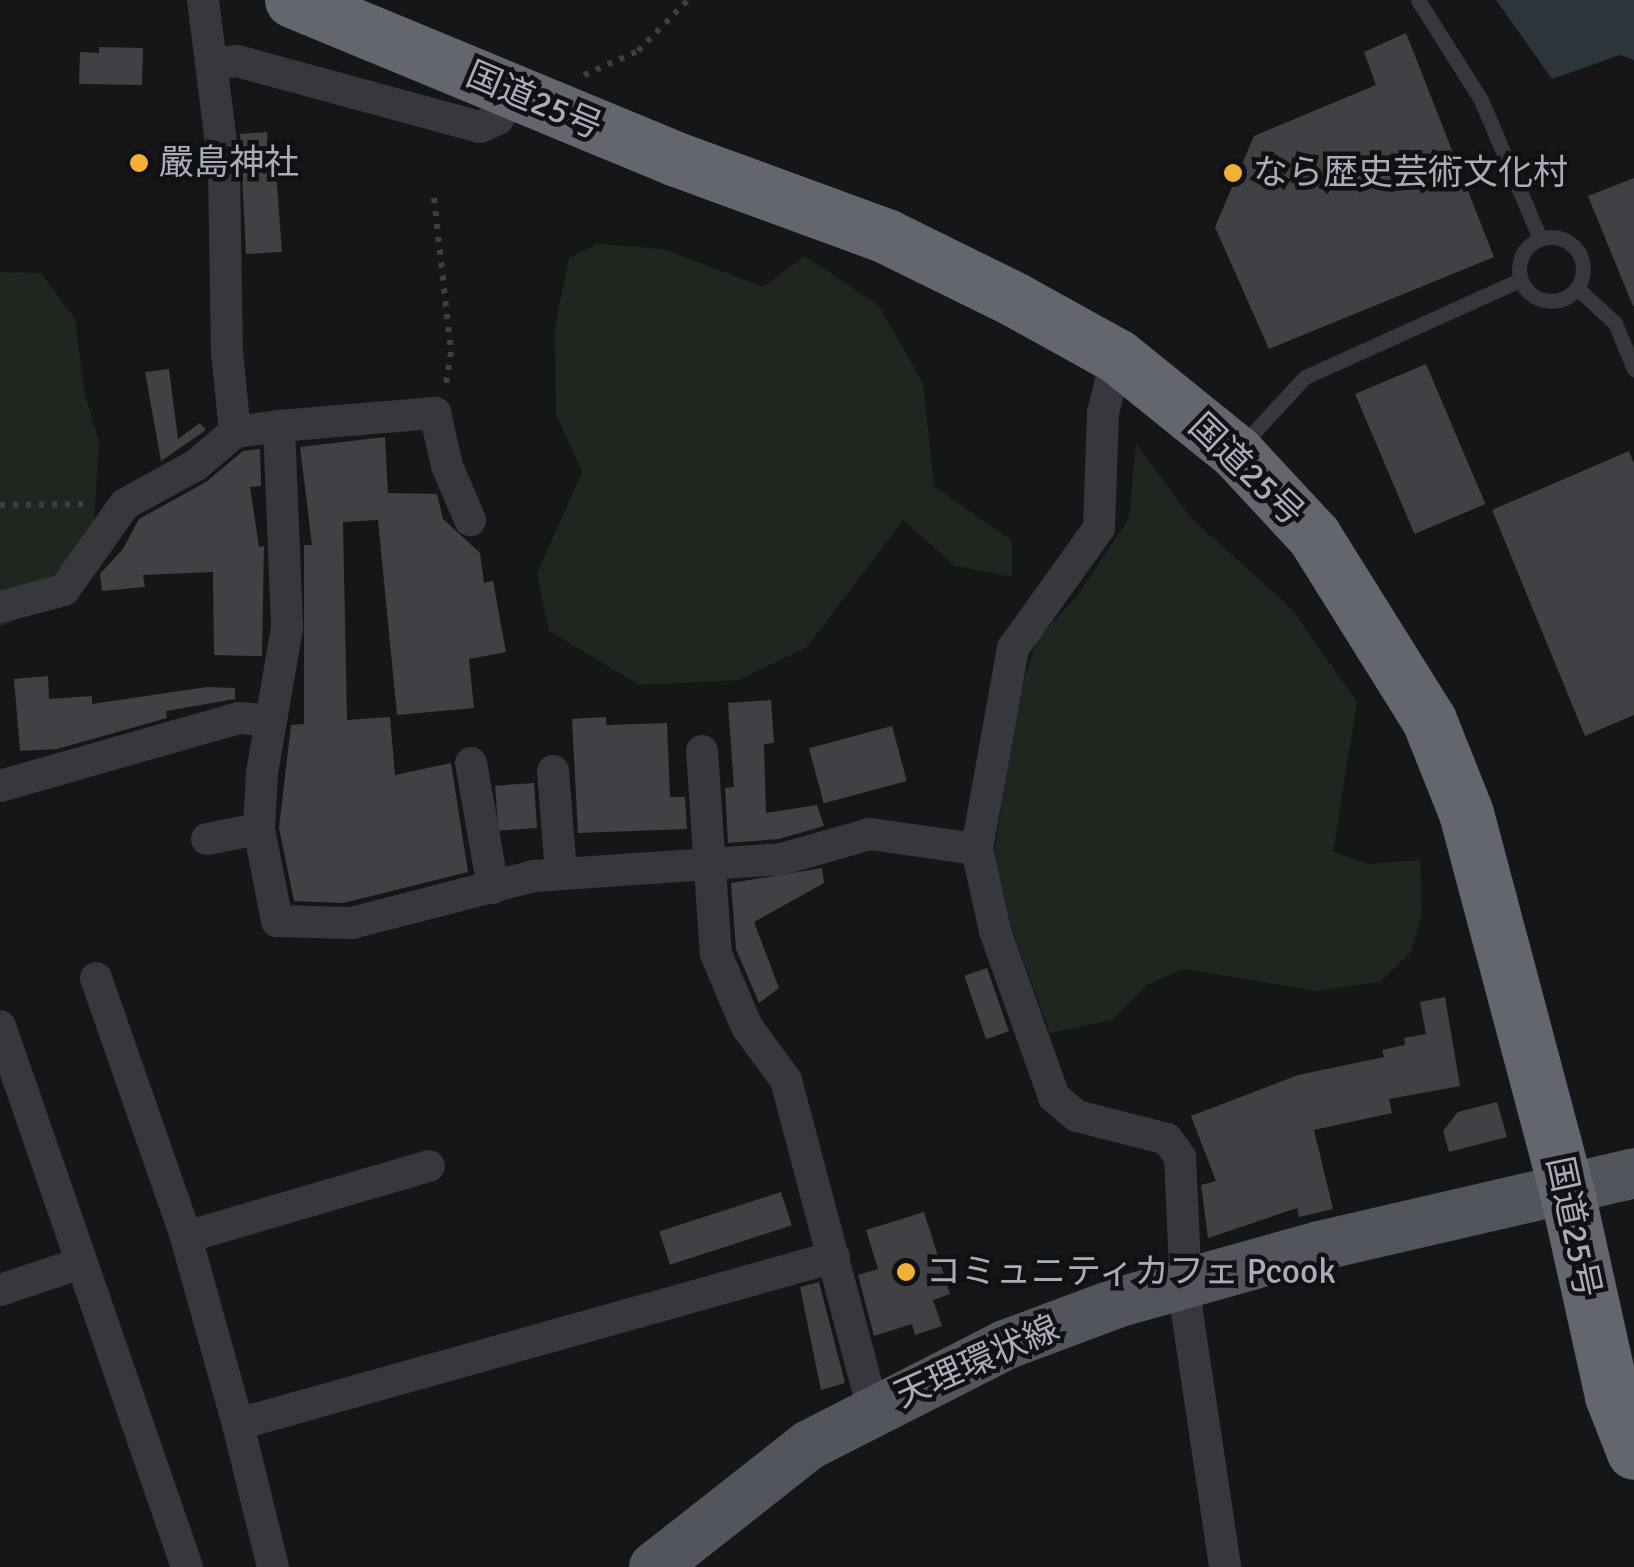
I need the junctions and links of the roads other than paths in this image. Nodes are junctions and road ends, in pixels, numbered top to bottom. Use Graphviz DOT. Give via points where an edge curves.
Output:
graph roads {
  1 [pos="203,0"];
  2 [pos="292,0"];
  3 [pos="1418,0"];
  4 [pos="211,63"];
  5 [pos="532,100"];
  6 [pos="1540,238"];
  7 [pos="1520,280"];
  8 [pos="1577,288"];
  9 [pos="1117,356"];
  10 [pos="1634,368"];
  11 [pos="280,426"];
  12 [pos="236,432"];
  13 [pos="1236,452"];
  14 [pos="470,520"];
  15 [pos="0,607"];
  16 [pos="271,720"];
  17 [pos="702,751"];
  18 [pos="471,762"];
  19 [pos="553,771"];
  20 [pos="0,786"];
  21 [pos="260,829"];
  22 [pos="208,838"];
  23 [pos="977,849"];
  24 [pos="707,864"];
  25 [pos="561,872"];
  26 [pos="493,888"];
  27 [pos="96,978"];
  28 [pos="2,1038"];
  29 [pos="429,1166"];
  30 [pos="1634,1173"];
  31 [pos="1566,1188"];
  32 [pos="186,1237"];
  33 [pos="834,1256"];
  34 [pos="81,1262"];
  35 [pos="1188,1284"];
  36 [pos="0,1290"];
  37 [pos="873,1409"];
  38 [pos="238,1424"];
  39 [pos="1634,1452"];
  40 [pos="188,1567"];
  41 [pos="272,1567"];
  42 [pos="654,1567"];
  43 [pos="1225,1567"];
  1 -- 4 [label="street"];
  2 -- 5 [label="highway, 国道25号"];
  3 -- 6 [label="lane" via="1481,100"];
  4 -- 5 [label="street" via="238,61 480,127"];
  4 -- 12 [label="street" via="224,167 227,352"];
  5 -- 9 [label="highway, 国道25号" via="886,236"];
  6 -- 7 [label="lane" via="1524,250"];
  6 -- 8 [label="lane" via="1561,238 1577,250 1583,269"];
  7 -- 8 [label="lane" via="1542,300 1562,300"];
  7 -- 13 [label="lane" via="1305,377"];
  8 -- 10 [label="lane" via="1614,322"];
  9 -- 13 [label="highway, 国道25号"];
  9 -- 23 [label="street" via="1104,413 1099,528 1012,648"];
  11 -- 12 [label="street"];
  11 -- 14 [label="street" via="436,412 447,466"];
  11 -- 16 [label="street" via="287,628"];
  12 -- 15 [label="street" via="196,465 126,504 64,590"];
  13 -- 31 [label="highway, 国道25号" via="1314,536 1429,720 1466,813"];
  16 -- 20 [label="street" via="239,718"];
  16 -- 21 [label="street"];
  17 -- 24 [label="street"];
  18 -- 26 [label="street"];
  19 -- 25 [label="street"];
  21 -- 22 [label="street"];
  21 -- 26 [label="street" via="277,921 352,924"];
  23 -- 24 [label="street" via="870,834 782,860"];
  23 -- 35 [label="street" via="995,930 1054,1097 1078,1116 1167,1139 1180,1156"];
  24 -- 25 [label="street"];
  24 -- 33 [label="street" via="716,954 747,1027 786,1080"];
  25 -- 26 [label="street"];
  27 -- 32 [label="street"];
  28 -- 34 [label="street"];
  29 -- 32 [label="street"];
  30 -- 31 [label="main road, 天理環状線"];
  31 -- 35 [label="main road, 天理環状線"];
  31 -- 39 [label="highway, 国道25号" via="1612,1396"];
  32 -- 38 [label="street"];
  33 -- 37 [label="street"];
  33 -- 38 [label="street"];
  34 -- 36 [label="street"];
  34 -- 40 [label="street"];
  35 -- 37 [label="main road, 天理環状線" via="1066,1320"];
  35 -- 43 [label="street" via="1206,1474"];
  37 -- 42 [label="main road, 天理環状線" via="782,1464"];
  38 -- 41 [label="street"];
}
